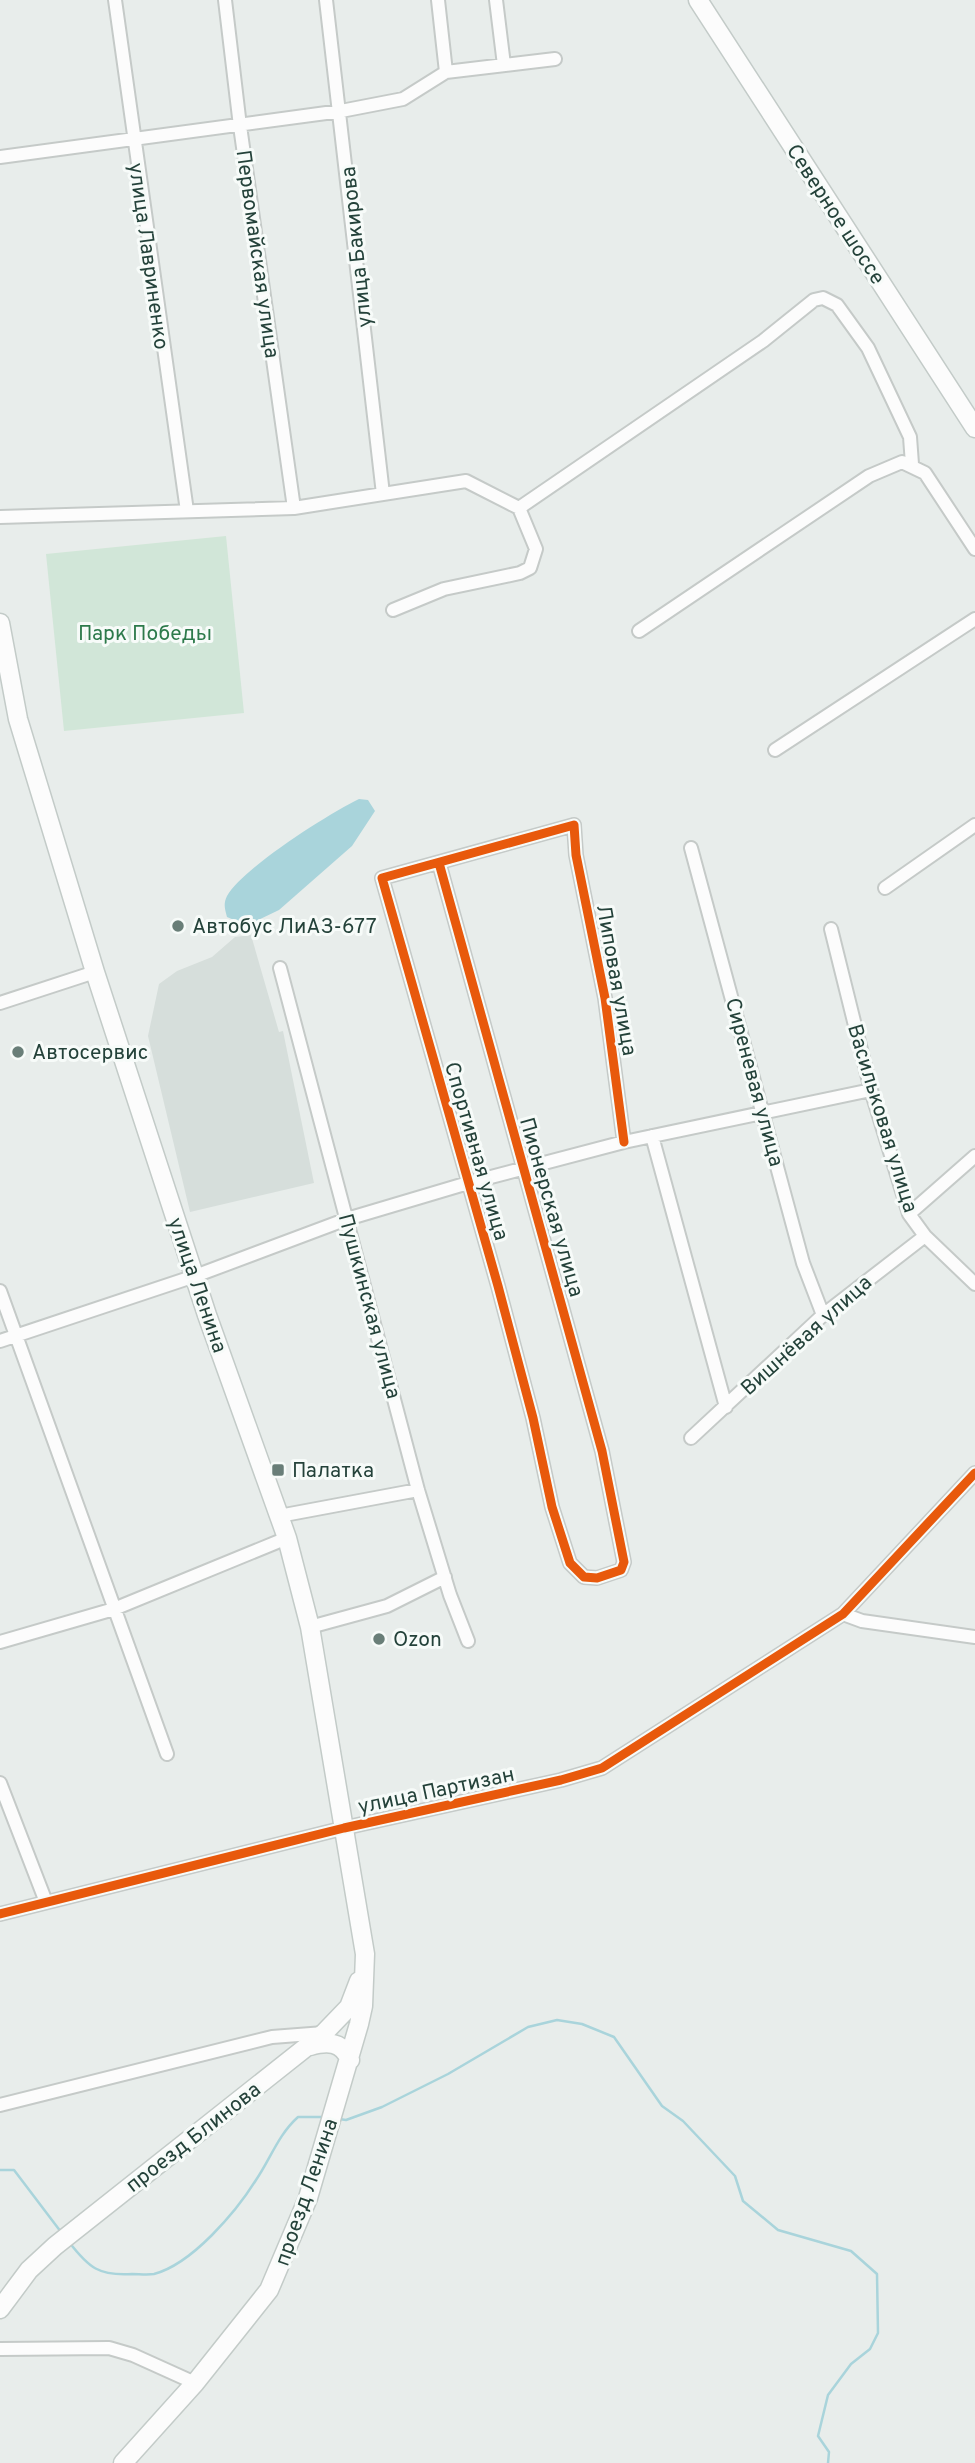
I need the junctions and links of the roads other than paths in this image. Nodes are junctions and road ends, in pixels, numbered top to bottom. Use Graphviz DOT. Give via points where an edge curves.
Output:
graph roads {
  1 [pos="115,0"];
  2 [pos="225,0"];
  3 [pos="326,0"];
  4 [pos="438,0"];
  5 [pos="496,0"];
  6 [pos="698,0"];
  7 [pos="555,59"];
  8 [pos="504,65"];
  9 [pos="446,72"];
  10 [pos="341,111"];
  11 [pos="240,126"];
  12 [pos="132,140"];
  13 [pos="0,157"];
  14 [pos="975,428"];
  15 [pos="912,464"];
  16 [pos="383,494"];
  17 [pos="294,508"];
  18 [pos="519,508"];
  19 [pos="187,511"];
  20 [pos="0,517"];
  21 [pos="975,550"];
  22 [pos="393,610"];
  23 [pos="975,620"];
  24 [pos="0,623"];
  25 [pos="639,631"];
  26 [pos="775,750"];
  27 [pos="574,825"];
  28 [pos="975,825"];
  29 [pos="691,848"];
  30 [pos="439,863"];
  31 [pos="885,887"];
  32 [pos="831,929"];
  33 [pos="280,968"];
  34 [pos="95,972"];
  35 [pos="0,1003"];
  36 [pos="871,1090"];
  37 [pos="765,1114"];
  38 [pos="652,1136"];
  39 [pos="624,1142"];
  40 [pos="975,1156"];
  41 [pos="523,1168"];
  42 [pos="468,1183"];
  43 [pos="909,1214"];
  44 [pos="347,1219"];
  45 [pos="925,1236"];
  46 [pos="195,1276"];
  47 [pos="975,1284"];
  48 [pos="0,1291"];
  49 [pos="823,1315"];
  50 [pos="16,1337"];
  51 [pos="0,1341"];
  52 [pos="726,1407"];
  53 [pos="691,1438"];
  54 [pos="975,1473"];
  55 [pos="418,1490"];
  56 [pos="279,1516"];
  57 [pos="287,1538"];
  58 [pos="624,1562"];
  59 [pos="444,1577"];
  60 [pos="114,1609"];
  61 [pos="843,1614"];
  62 [pos="310,1627"];
  63 [pos="975,1637"];
  64 [pos="468,1641"];
  65 [pos="0,1642"];
  66 [pos="167,1754"];
  67 [pos="0,1783"];
  68 [pos="344,1828"];
  69 [pos="46,1902"];
  70 [pos="0,1914"];
  71 [pos="365,1954"];
  72 [pos="324,2033"];
  73 [pos="305,2048"];
  74 [pos="350,2060"];
  75 [pos="0,2105"];
  76 [pos="0,2309"];
  77 [pos="0,2349"];
  78 [pos="195,2383"];
  79 [pos="123,2463"];
  1 -- 12 [label="street, улица Лавриненко"];
  2 -- 11 [label="street, Первомайская улица"];
  3 -- 10 [label="street, улица Бакирова"];
  4 -- 9 [label="street"];
  5 -- 8 [label="street"];
  6 -- 14 [label="main road, Северное шоссе"];
  7 -- 8 [label="street"];
  8 -- 9 [label="street"];
  9 -- 10 [label="street" via="403,99"];
  10 -- 11 [label="street"];
  10 -- 16 [label="street, улица Бакирова"];
  11 -- 12 [label="street"];
  11 -- 17 [label="street, Первомайская улица"];
  12 -- 13 [label="street"];
  12 -- 19 [label="street, улица Лавриненко"];
  15 -- 18 [label="street" via="910,437 868,348 837,305 823,298"];
  15 -- 21 [label="street" via="925,473"];
  15 -- 25 [label="street" via="890,465 869,476"];
  16 -- 17 [label="street"];
  16 -- 18 [label="street" via="466,481"];
  17 -- 19 [label="street"];
  18 -- 22 [label="street" via="536,549 530,568 444,589"];
  19 -- 20 [label="street"];
  23 -- 26 [label="street"];
  24 -- 34 [label="main road, улица Ленина" via="18,719"];
  27 -- 30 [label="street, Спортивная улица"];
  27 -- 39 [label="street, Липовая улица" via="605,998"];
  28 -- 31 [label="street"];
  29 -- 37 [label="street, Сиреневая улица"];
  30 -- 41 [label="street, Пионерская улица"];
  30 -- 42 [label="street, Спортивная улица" via="382,878"];
  32 -- 36 [label="street, Васильковая улица"];
  33 -- 44 [label="street, Пушкинская улица"];
  34 -- 35 [label="street"];
  34 -- 46 [label="main road, улица Ленина"];
  36 -- 37 [label="street"];
  36 -- 43 [label="street, Васильковая улица"];
  37 -- 38 [label="street"];
  37 -- 49 [label="street, Сиреневая улица" via="803,1263"];
  38 -- 39 [label="street"];
  38 -- 52 [label="street"];
  39 -- 41 [label="street"];
  40 -- 43 [label="street"];
  41 -- 42 [label="street"];
  41 -- 58 [label="street, Пионерская улица" via="602,1451"];
  42 -- 44 [label="street"];
  42 -- 58 [label="street, Спортивная улица" via="570,1563 584,1577 597,1578 621,1570"];
  43 -- 45 [label="street, Васильковая улица"];
  44 -- 46 [label="street"];
  44 -- 55 [label="street, Пушкинская улица"];
  45 -- 47 [label="street, Васильковая улица"];
  45 -- 49 [label="street, Вишнёвая улица"];
  46 -- 50 [label="street"];
  46 -- 56 [label="main road, улица Ленина"];
  48 -- 50 [label="street"];
  49 -- 52 [label="street, Вишнёвая улица"];
  50 -- 51 [label="street"];
  50 -- 60 [label="street"];
  52 -- 53 [label="street, Вишнёвая улица"];
  54 -- 61 [label="street, улица Партизан"];
  55 -- 56 [label="street"];
  55 -- 59 [label="street, Пушкинская улица"];
  56 -- 57 [label="main road, улица Ленина"];
  57 -- 60 [label="street"];
  57 -- 62 [label="main road, улица Ленина"];
  59 -- 62 [label="street" via="387,1606"];
  59 -- 64 [label="street, Пушкинская улица"];
  60 -- 65 [label="street"];
  60 -- 66 [label="street"];
  61 -- 63 [label="street" via="862,1621"];
  61 -- 68 [label="street, улица Партизан" via="602,1768"];
  62 -- 68 [label="main road, улица Ленина"];
  67 -- 69 [label="street"];
  68 -- 69 [label="street, улица Партизан"];
  68 -- 71 [label="main road, улица Ленина"];
  69 -- 70 [label="street, улица Партизан"];
  71 -- 72 [label="main road, проезд Блинова" via="349,2007"];
  71 -- 74 [label="main road, проезд Ленина" via="363,2006"];
  72 -- 73 [label="main road, проезд Блинова"];
  72 -- 75 [label="street" via="272,2037"];
  73 -- 74 [label="main road" via="328,2042 342,2047"];
  73 -- 76 [label="main road, проезд Блинова" via="55,2246 29,2270"];
  74 -- 78 [label="main road, проезд Ленина" via="308,2198 276,2278"];
  77 -- 78 [label="street" via="109,2348"];
  78 -- 79 [label="main road, проезд Ленина"];
}
